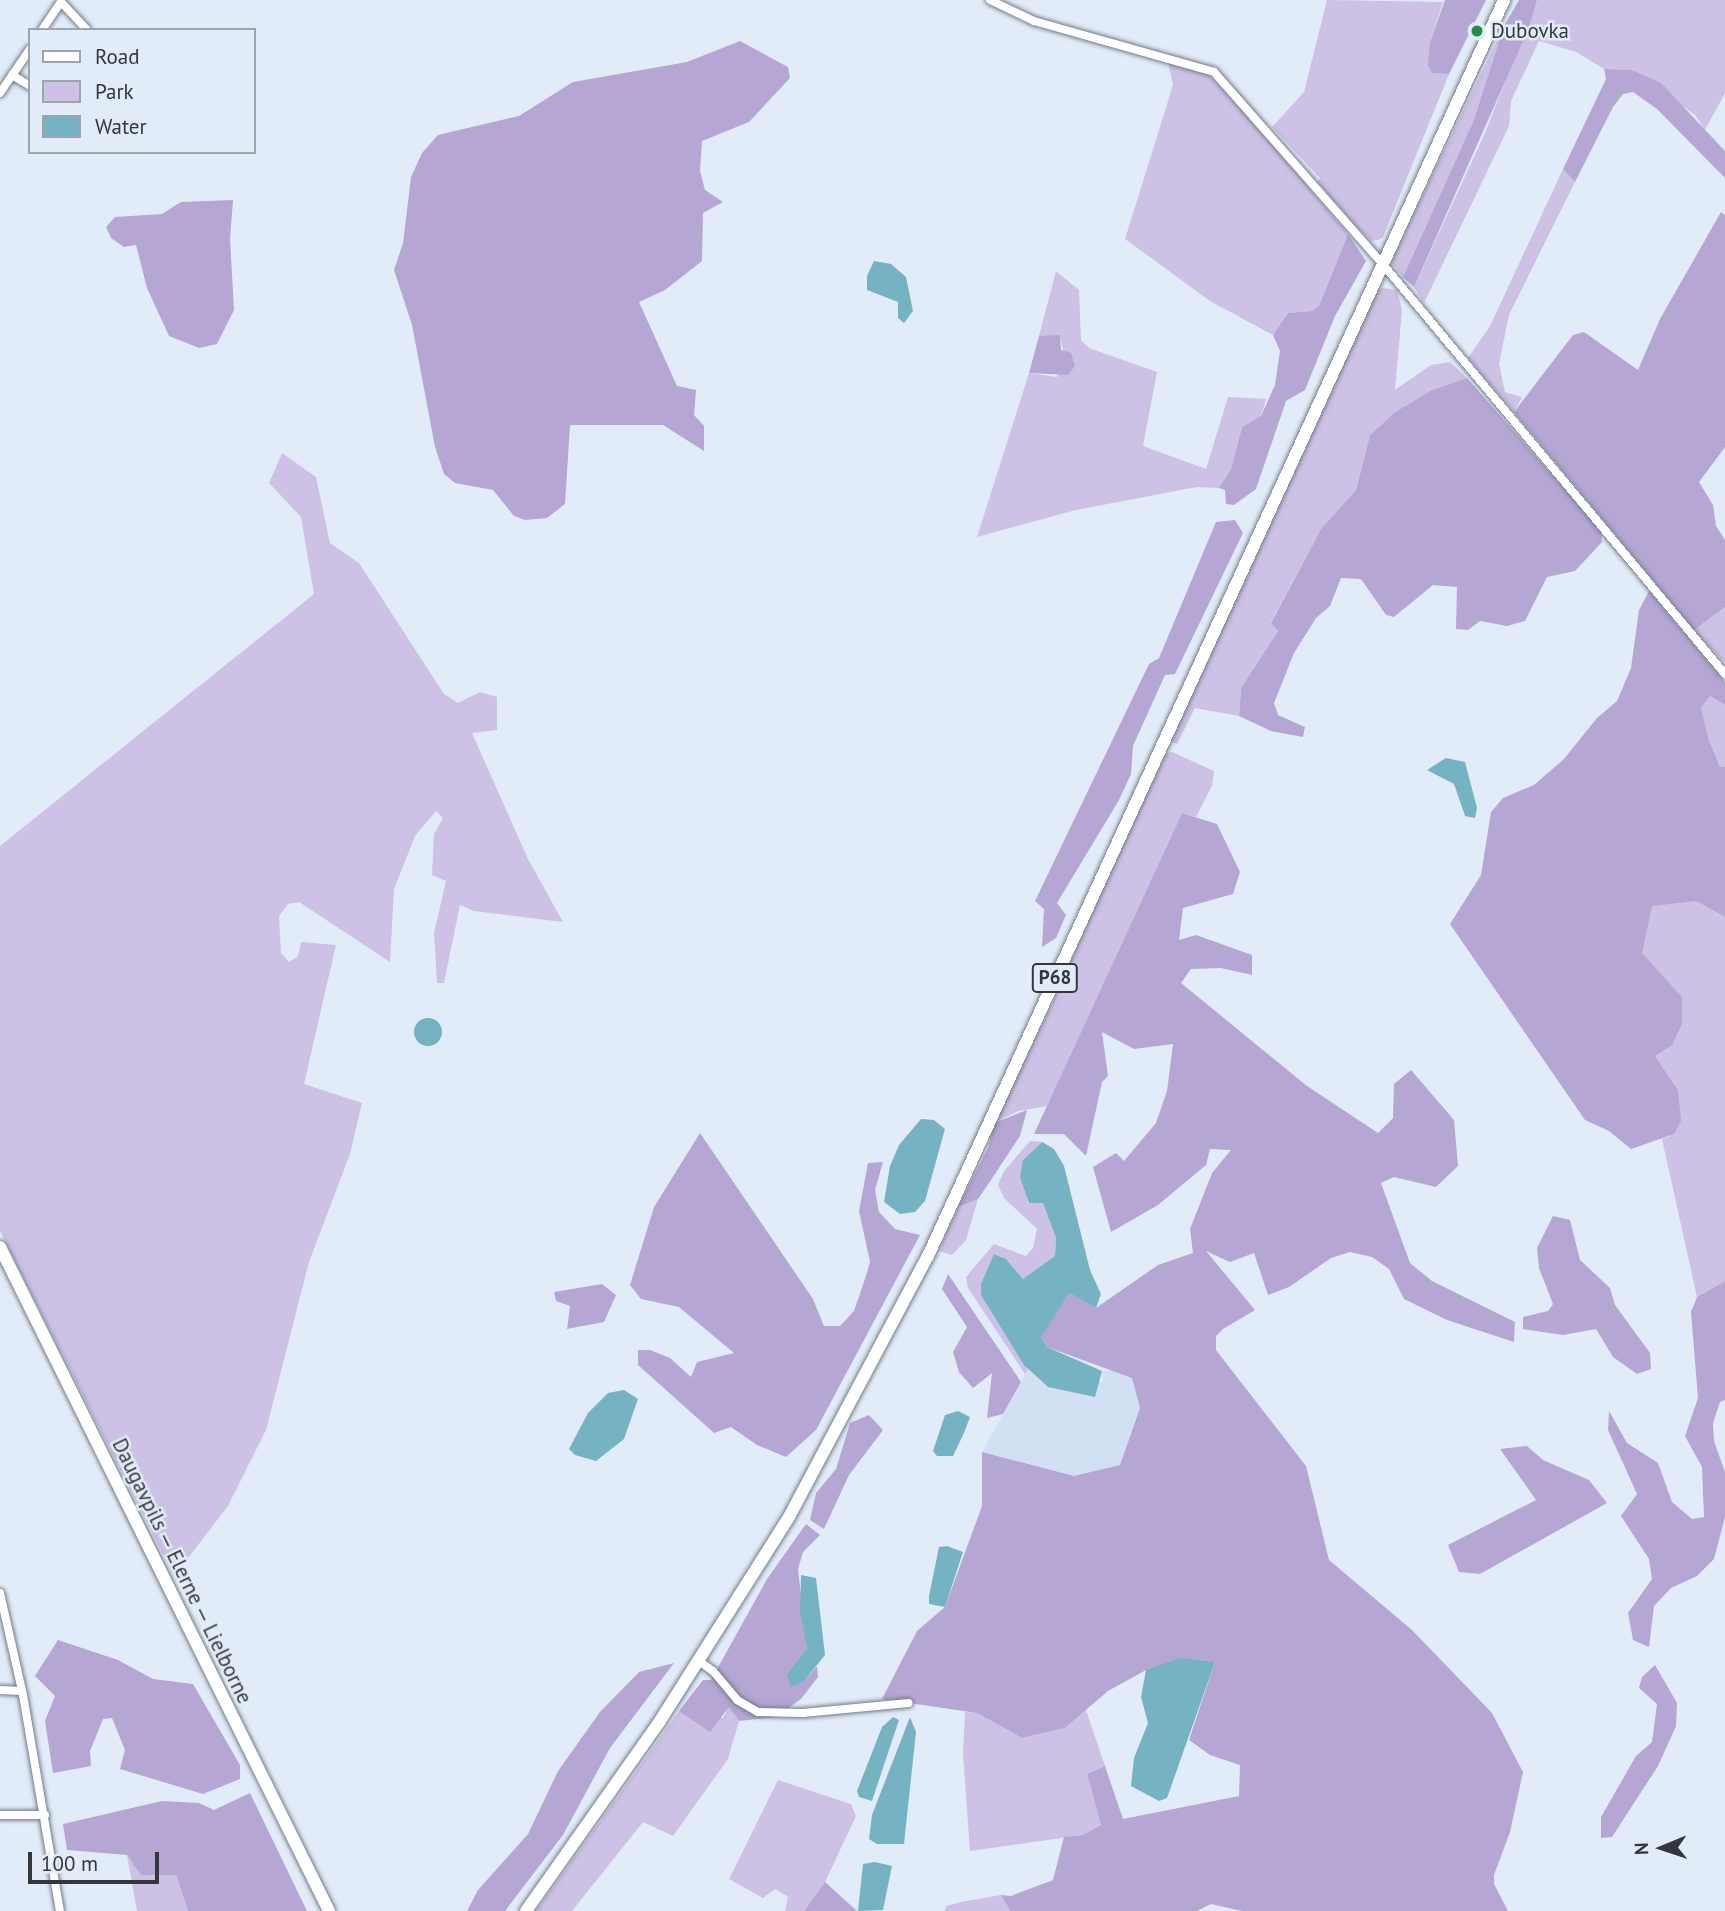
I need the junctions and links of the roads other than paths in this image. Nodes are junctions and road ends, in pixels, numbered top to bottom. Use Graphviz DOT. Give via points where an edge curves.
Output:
graph roads {
  1 [pos="990,0"];
  2 [pos="1504,0"];
  3 [pos="43,28"];
  4 [pos="85,28"];
  5 [pos="28,52"];
  6 [pos="12,75"];
  7 [pos="28,85"];
  8 [pos="0,93"];
  9 [pos="1381,262"];
  10 [pos="1725,674"];
  11 [pos="0,1247"];
  12 [pos="0,1593"];
  13 [pos="699,1661"];
  14 [pos="0,1690"];
  15 [pos="20,1691"];
  16 [pos="909,1703"];
  17 [pos="0,1815"];
  18 [pos="45,1815"];
  19 [pos="61,1911"];
  20 [pos="329,1911"];
  21 [pos="526,1911"];
  1 -- 9 [label="street" via="1034,21 1214,72"];
  2 -- 9 [label="main road, P68"];
  3 -- 4 [label="street" via="61,2"];
  5 -- 6 [label="street"];
  6 -- 7 [label="street"];
  6 -- 8 [label="street"];
  9 -- 10 [label="street"];
  9 -- 13 [label="main road, P68" via="928,1256 789,1517"];
  11 -- 20 [label="main road, Daugavpils — Elerne — Lielborne"];
  12 -- 15 [label="street"];
  13 -- 16 [label="street" via="737,1700 758,1712 803,1713"];
  13 -- 21 [label="main road, P68"];
  14 -- 15 [label="street"];
  15 -- 18 [label="street"];
  17 -- 18 [label="street"];
  18 -- 19 [label="street"];
}
